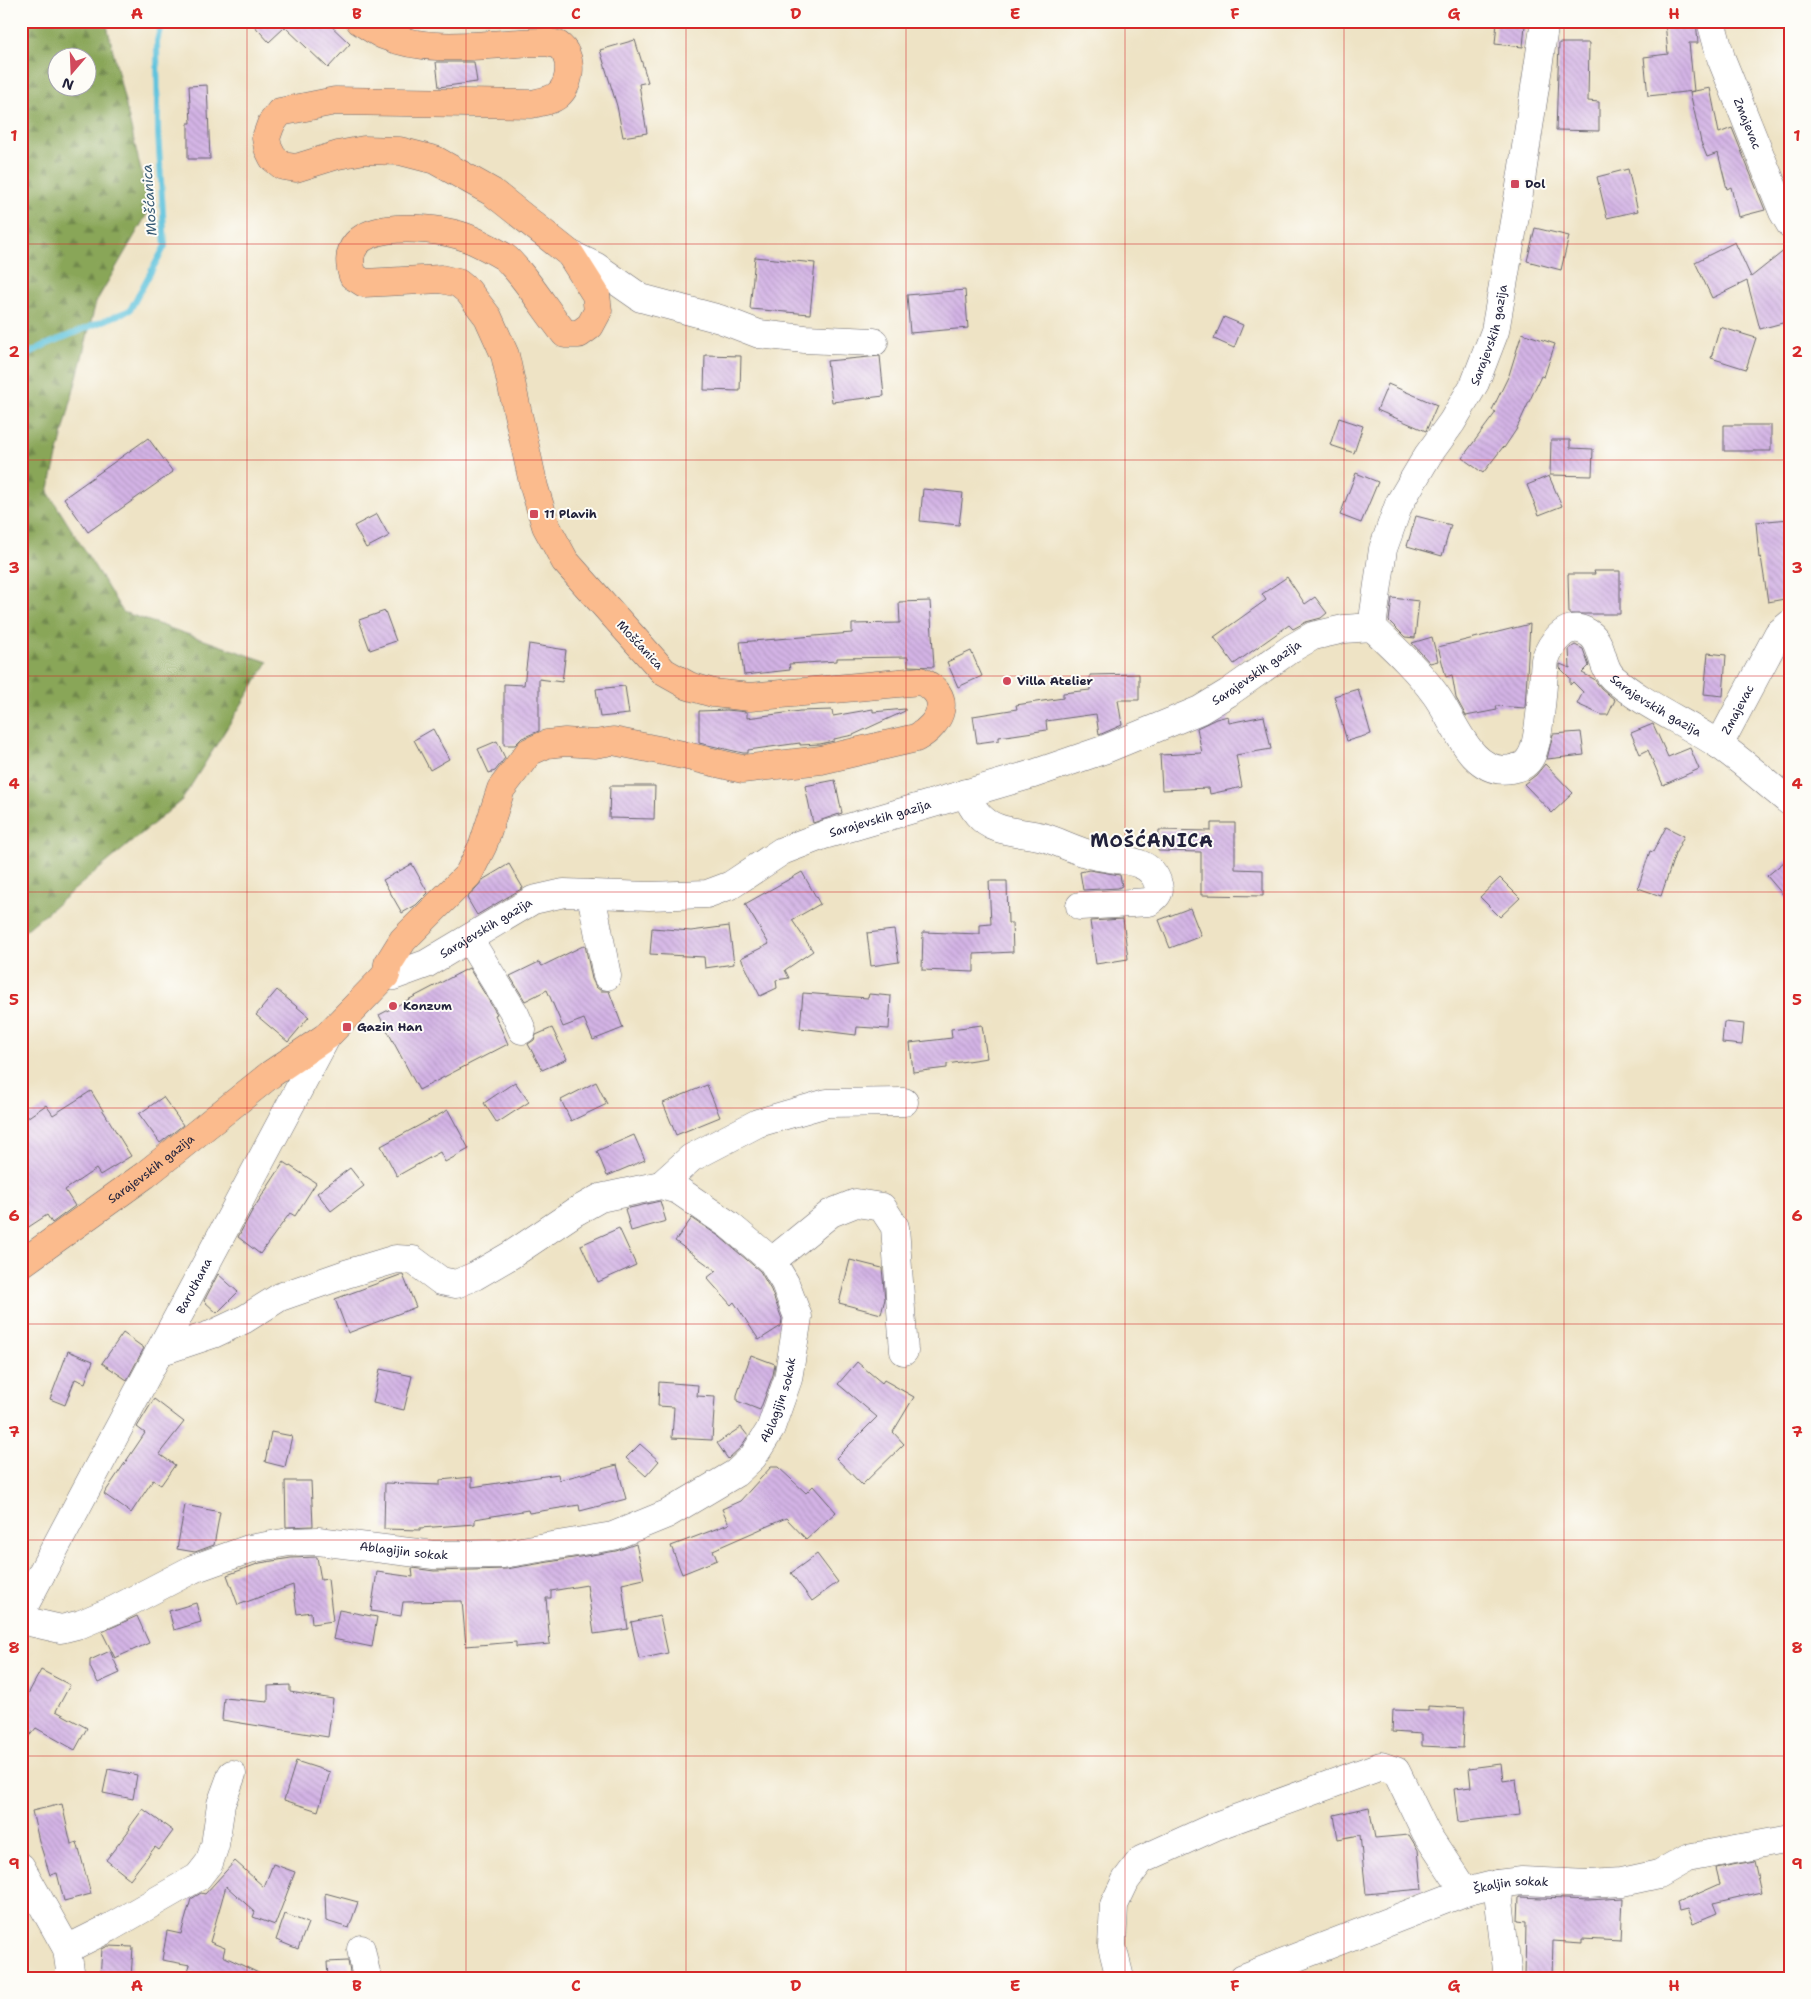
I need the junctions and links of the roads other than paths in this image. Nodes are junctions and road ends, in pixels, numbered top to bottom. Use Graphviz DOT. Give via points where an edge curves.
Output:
graph roads {
  1 [pos="360,21"];
  2 [pos="1545,21"];
  3 [pos="1711,21"];
  4 [pos="1790,224"];
  5 [pos="570,254"];
  6 [pos="874,342"];
  7 [pos="1790,624"];
  8 [pos="1372,628"];
  9 [pos="1719,745"];
  10 [pos="965,794"];
  11 [pos="1790,802"];
  12 [pos="591,894"];
  13 [pos="1080,906"];
  14 [pos="469,939"];
  15 [pos="386,975"];
  16 [pos="607,976"];
  17 [pos="522,1030"];
  18 [pos="327,1036"];
  19 [pos="904,1102"];
  20 [pos="661,1185"];
  21 [pos="772,1261"];
  22 [pos="21,1264"];
  23 [pos="904,1351"];
  24 [pos="159,1352"];
  25 [pos="21,1612"];
  26 [pos="21,1620"];
  27 [pos="232,1774"];
  28 [pos="1790,1839"];
  29 [pos="21,1867"];
  30 [pos="1497,1884"];
  31 [pos="1465,1892"];
  32 [pos="67,1949"];
  33 [pos="361,1949"];
  34 [pos="72,1978"];
  35 [pos="367,1978"];
  36 [pos="1120,1978"];
  37 [pos="1243,1978"];
  38 [pos="1508,1978"];
  1 -- 5 [label="main road, Mošćanica" via="384,35 418,44 450,47 546,42 558,46 567,55 568,78 558,95 531,104 335,101 280,112 266,138 273,158 283,166 296,168 364,150 400,151 435,160 492,192"];
  2 -- 8 [label="street, Sarajevskih gazija" via="1495,331 1476,383 1399,504 1382,549"];
  3 -- 4 [label="street, Zmajevac" via="1721,58"];
  5 -- 6 [label="street, Mošćanica" via="596,266 641,298 720,319 759,334"];
  5 -- 15 [label="main road, Mošćanica" via="596,295 598,311 590,326 579,334 565,334 528,283 505,258 460,235 401,228 379,230 360,239 352,249 350,261 353,276 364,283 441,279 458,284 488,317 505,355 534,487 546,526 565,561 664,672 689,686 713,693 750,697 920,681 938,692 942,706 938,720 928,732 916,738 821,760 742,769 613,741 547,744 529,752 501,789 483,845 468,875 403,940 388,964"];
  7 -- 9 [label="street, Zmajevac" via="1778,634"];
  8 -- 9 [label="street, Sarajevskih gazija" via="1435,693 1465,746 1484,764 1504,770 1523,766 1531,757 1536,742 1545,660 1549,648 1560,634 1573,629 1584,630 1595,638 1603,652 1605,666 1624,686"];
  8 -- 10 [label="street, Sarajevskih gazija" via="1313,636 1200,710 1103,750"];
  9 -- 11 [label="street, Zmajevac"];
  10 -- 12 [label="street, Sarajevskih gazija" via="866,822 782,851 731,885 707,894"];
  10 -- 13 [label="street" via="978,816 998,829 1042,837 1094,856 1135,862 1152,872 1158,882 1160,890 1149,902"];
  12 -- 14 [label="street, Sarajevskih gazija" via="564,893 533,900"];
  12 -- 16 [label="street"];
  14 -- 15 [label="street, Sarajevskih gazija" via="426,964 393,976"];
  14 -- 17 [label="street"];
  15 -- 18 [label="main road, Baruthana"];
  18 -- 22 [label="main road, Sarajevskih gazija" via="271,1074 145,1175"];
  18 -- 24 [label="street, Baruthana"];
  19 -- 20 [label="street" via="827,1103 758,1123 691,1158"];
  20 -- 21 [label="street, Ablagijin sokak" via="678,1190 729,1225"];
  20 -- 24 [label="street" via="600,1198 511,1255 456,1284 442,1280 413,1260 396,1258 280,1297 213,1334"];
  21 -- 23 [label="street" via="831,1212 856,1203 882,1207 896,1226"];
  21 -- 26 [label="street, Ablagijin sokak" via="785,1283 798,1317 788,1379 770,1430 753,1458 736,1473 667,1514 613,1536 503,1554 434,1554 318,1541 289,1542 249,1549 193,1569 80,1624 61,1629"];
  24 -- 25 [label="street, Baruthana"];
  27 -- 32 [label="street" via="221,1804 209,1863 198,1876"];
  28 -- 30 [label="street, Škaljin sokak" via="1687,1858 1659,1874 1622,1882 1522,1881"];
  29 -- 32 [label="street"];
  30 -- 31 [label="street, Škaljin sokak"];
  30 -- 38 [label="street"];
  31 -- 36 [label="street" via="1426,1833 1396,1771 1381,1766 1216,1826 1142,1860 1126,1880 1114,1905 1112,1946"];
  31 -- 37 [label="street, Škaljin sokak"];
  32 -- 34 [label="street"];
  33 -- 35 [label="street"];
}
